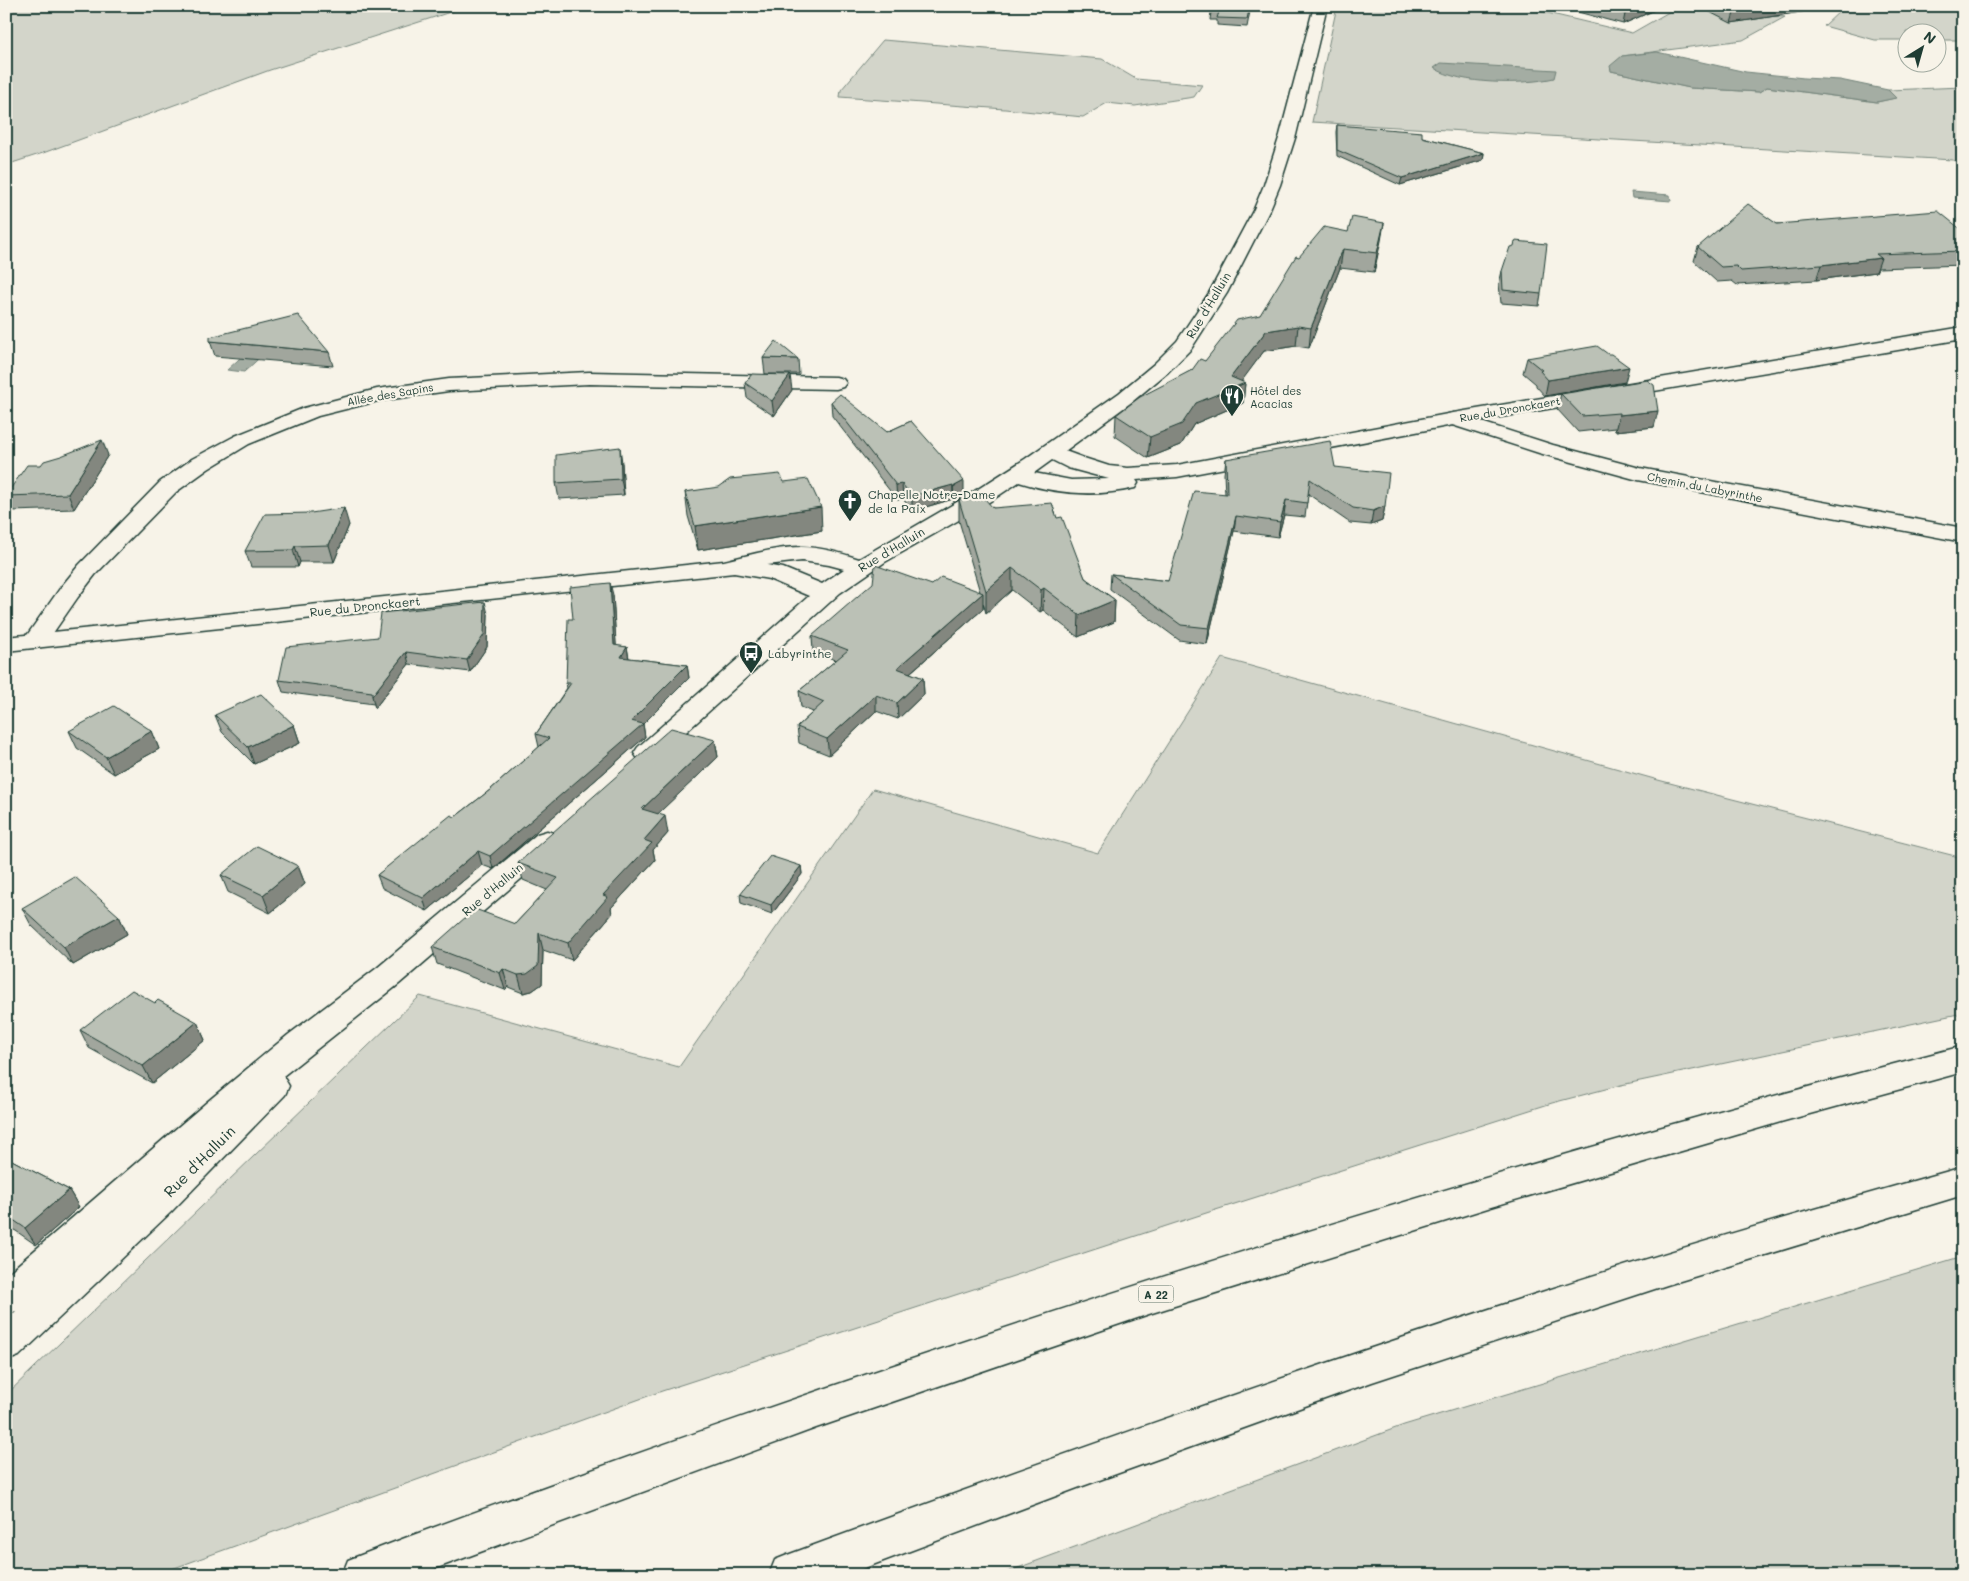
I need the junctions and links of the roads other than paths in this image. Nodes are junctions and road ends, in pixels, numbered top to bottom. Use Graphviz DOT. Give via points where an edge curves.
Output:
graph roads {
  1 [pos="1321,6"];
  2 [pos="1963,333"];
  3 [pos="836,383"];
  4 [pos="1452,419"];
  5 [pos="1051,452"];
  6 [pos="1177,471"];
  7 [pos="1018,475"];
  8 [pos="1963,535"];
  9 [pos="861,567"];
  10 [pos="724,568"];
  11 [pos="824,594"];
  12 [pos="35,641"];
  13 [pos="6,644"];
  14 [pos="627,771"];
  15 [pos="567,823"];
  16 [pos="388,976"];
  17 [pos="1963,1059"];
  18 [pos="1963,1181"];
  19 [pos="6,1298"];
  20 [pos="6,1344"];
  21 [pos="363,1575"];
  22 [pos="790,1575"];
  1 -- 5 [label="main road, Rue d'Halluin" via="1272,185 1201,322 1161,368 1126,398"];
  2 -- 4 [label="main road, Rue du Dronckaert"];
  3 -- 12 [label="main road, Allée des Sapins" via="589,378 468,384 400,390 320,409 242,440 168,487 87,570"];
  4 -- 6 [label="main road, Rue du Dronckaert"];
  4 -- 8 [label="main road, Chemin du Labyrinthe" via="1638,474"];
  5 -- 6 [label="main road, Rue du Dronckaert" via="1108,472"];
  5 -- 7 [label="main road, Rue d'Halluin"];
  6 -- 7 [label="main road, Rue du Dronckaert" via="1089,488 1058,486"];
  7 -- 9 [label="main road, Rue d'Halluin"];
  9 -- 10 [label="main road, Rue du Dronckaert" via="832,558 802,554 771,557"];
  9 -- 11 [label="main road, Rue d'Halluin"];
  10 -- 11 [label="main road, Rue du Dronckaert" via="775,573"];
  10 -- 12 [label="main road, Rue du Dronckaert"];
  11 -- 14 [label="main road, Rue d'Halluin"];
  12 -- 13 [label="main road, Rue du Dronckaert"];
  15 -- 16 [label="main road, Rue d'Halluin"];
  16 -- 19 [label="main road, Rue d'Halluin" via="219,1111"];
  16 -- 20 [label="main road, Rue d'Halluin" via="309,1050 159,1202"];
  17 -- 21 [label="main road, A 22" via="1410,1214 1093,1314 802,1414"];
  18 -- 22 [label="main road" via="1690,1262 1343,1375 1148,1442"];
}
